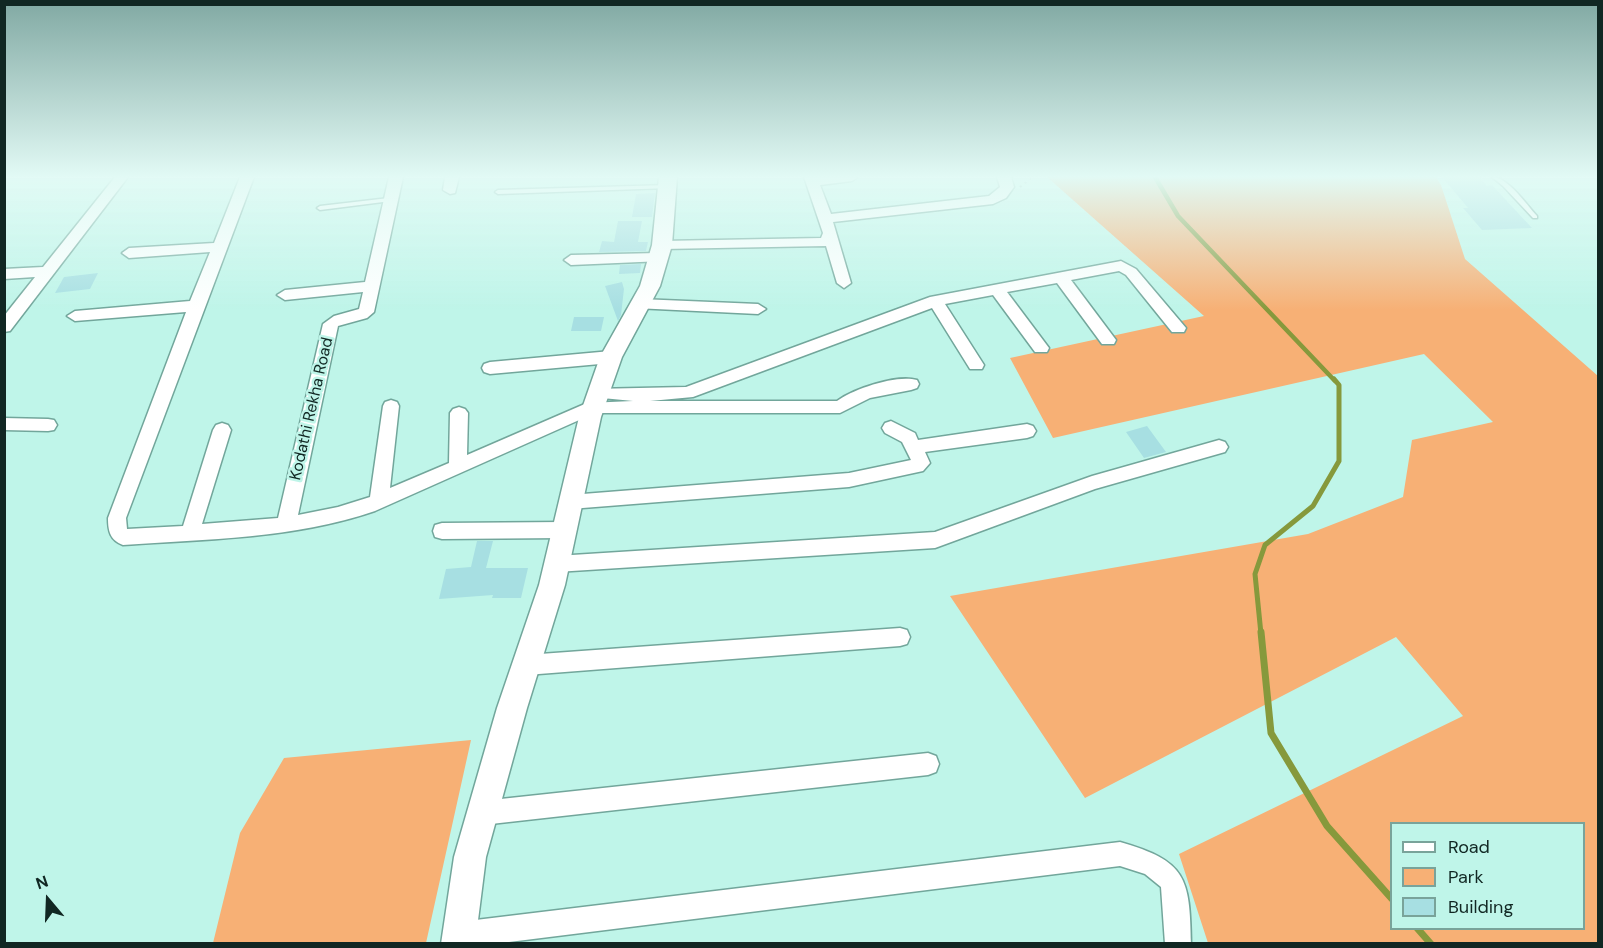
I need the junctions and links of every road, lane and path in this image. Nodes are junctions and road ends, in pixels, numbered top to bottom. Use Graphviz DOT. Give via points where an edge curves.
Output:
graph roads {
  1 [pos="88,221"];
  2 [pos="231,221"];
  3 [pos="385,221"];
  4 [pos="663,221"];
  5 [pos="827,221"];
  6 [pos="830,238"];
  7 [pos="221,247"];
  8 [pos="660,251"];
  9 [pos="129,254"];
  10 [pos="571,260"];
  11 [pos="48,272"];
  12 [pos="4,274"];
  13 [pos="1061,278"];
  14 [pos="844,283"];
  15 [pos="371,286"];
  16 [pos="997,289"];
  17 [pos="285,295"];
  18 [pos="935,301"];
  19 [pos="640,304"];
  20 [pos="196,306"];
  21 [pos="758,309"];
  22 [pos="75,315"];
  23 [pos="4,327"];
  24 [pos="1178,327"];
  25 [pos="1108,339"];
  26 [pos="1041,348"];
  27 [pos="611,357"];
  28 [pos="976,365"];
  29 [pos="490,368"];
  30 [pos="911,384"];
  31 [pos="595,400"];
  32 [pos="391,406"];
  33 [pos="459,413"];
  34 [pos="4,424"];
  35 [pos="48,425"];
  36 [pos="891,428"];
  37 [pos="222,430"];
  38 [pos="1027,430"];
  39 [pos="914,447"];
  40 [pos="1219,447"];
  41 [pos="458,466"];
  42 [pos="379,501"];
  43 [pos="570,502"];
  44 [pos="286,525"];
  45 [pos="564,530"];
  46 [pos="442,531"];
  47 [pos="190,532"];
  48 [pos="556,564"];
  49 [pos="900,637"];
  50 [pos="526,665"];
  51 [pos="928,764"];
  52 [pos="482,813"];
  53 [pos="458,939"];
  54 [pos="1178,944"];
  1 -- 11 [label="street"];
  2 -- 7 [label="street"];
  3 -- 15 [label="street, Kodathi Rekha Road"];
  4 -- 8 [label="street"];
  5 -- 6 [label="street"];
  6 -- 8 [label="street" via="824,242"];
  6 -- 14 [label="street"];
  7 -- 9 [label="street"];
  7 -- 20 [label="street"];
  8 -- 10 [label="street"];
  8 -- 19 [label="street" via="650,286"];
  11 -- 12 [label="street"];
  11 -- 23 [label="street"];
  13 -- 16 [label="street"];
  13 -- 24 [label="street" via="1127,267"];
  13 -- 25 [label="street"];
  15 -- 17 [label="street"];
  15 -- 44 [label="street, Kodathi Rekha Road" via="366,312 332,324"];
  16 -- 18 [label="street"];
  16 -- 26 [label="street"];
  18 -- 28 [label="street"];
  18 -- 31 [label="street" via="687,393"];
  19 -- 21 [label="street"];
  19 -- 27 [label="street"];
  20 -- 22 [label="street"];
  20 -- 47 [label="street" via="117,518 117,531 123,537"];
  27 -- 29 [label="street"];
  27 -- 31 [label="street"];
  30 -- 31 [label="street" via="864,393 840,407"];
  31 -- 41 [label="street"];
  31 -- 43 [label="street"];
  32 -- 42 [label="street"];
  33 -- 41 [label="street"];
  34 -- 35 [label="street"];
  36 -- 39 [label="street" via="909,438"];
  37 -- 47 [label="street"];
  38 -- 39 [label="street"];
  39 -- 43 [label="street" via="921,463 917,466 849,480"];
  40 -- 48 [label="street" via="1092,483 935,540"];
  41 -- 42 [label="street"];
  42 -- 44 [label="street" via="338,516"];
  43 -- 45 [label="street"];
  44 -- 47 [label="street"];
  45 -- 46 [label="street"];
  45 -- 48 [label="street"];
  48 -- 50 [label="street"];
  49 -- 50 [label="street"];
  50 -- 52 [label="street"];
  51 -- 52 [label="street"];
  52 -- 53 [label="street" via="470,857"];
  53 -- 54 [label="street" via="1120,854 1149,862 1170,879 1178,913"];
}
